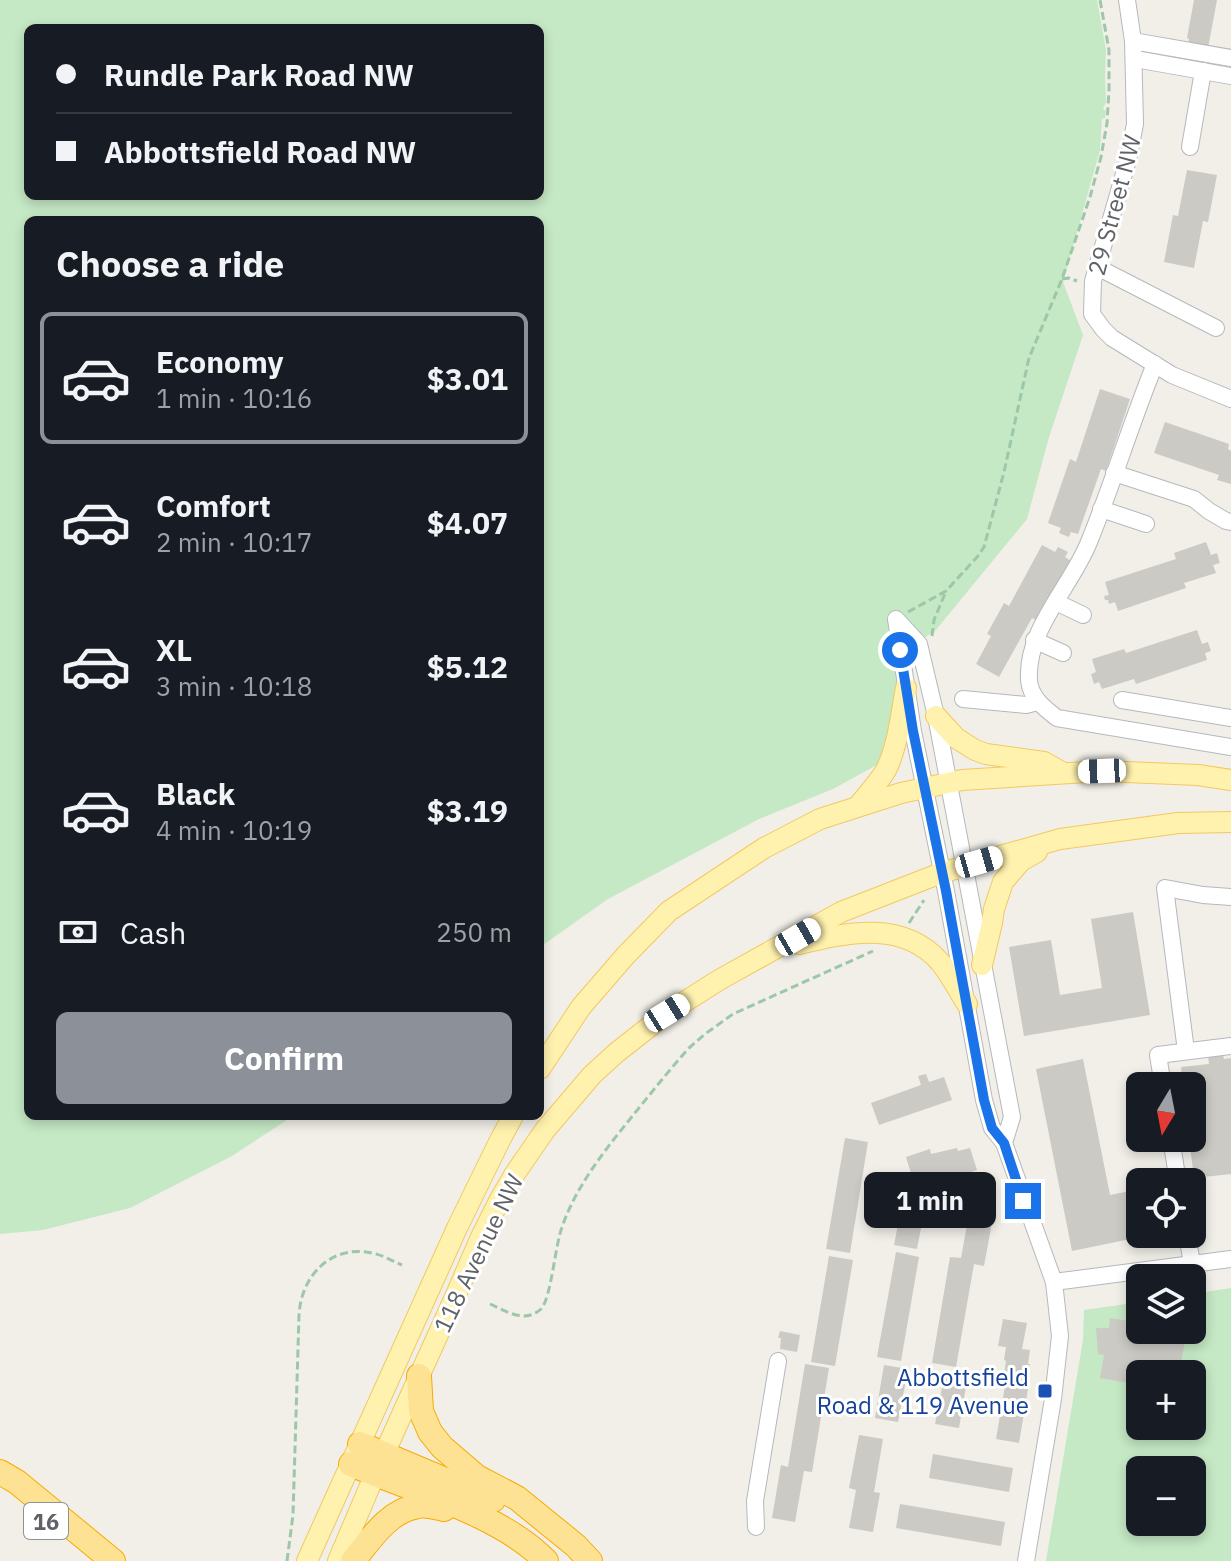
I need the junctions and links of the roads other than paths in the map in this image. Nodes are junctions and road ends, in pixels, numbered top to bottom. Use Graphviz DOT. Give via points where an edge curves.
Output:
graph roads {
  1 [pos="1127,0"];
  2 [pos="1133,41"];
  3 [pos="1231,58"];
  4 [pos="1135,59"];
  5 [pos="1203,71"];
  6 [pos="1231,76"];
  7 [pos="1190,147"];
  8 [pos="1097,267"];
  9 [pos="1216,328"];
  10 [pos="1155,364"];
  11 [pos="1231,399"];
  12 [pos="1114,473"];
  13 [pos="1101,509"];
  14 [pos="1231,522"];
  15 [pos="1146,524"];
  16 [pos="1056,602"];
  17 [pos="1083,615"];
  18 [pos="1034,640"];
  19 [pos="1063,653"];
  20 [pos="906,688"];
  21 [pos="963,699"];
  22 [pos="1122,700"];
  23 [pos="1038,702"];
  24 [pos="936,716"];
  25 [pos="1228,718"];
  26 [pos="1226,746"];
  27 [pos="1063,773"];
  28 [pos="1231,780"];
  29 [pos="947,782"];
  30 [pos="924,788"];
  31 [pos="858,806"];
  32 [pos="1231,822"];
  33 [pos="1060,839"];
  34 [pos="964,865"];
  35 [pos="941,873"];
  36 [pos="1231,897"];
  37 [pos="776,950"];
  38 [pos="982,965"];
  39 [pos="967,1004"];
  40 [pos="1231,1046"];
  41 [pos="1186,1051"];
  42 [pos="544,1063"];
  43 [pos="1161,1072"];
  44 [pos="511,1120"];
  45 [pos="1004,1143"];
  46 [pos="1189,1248"];
  47 [pos="1231,1259"];
  48 [pos="1192,1264"];
  49 [pos="1126,1273"];
  50 [pos="1054,1282"];
  51 [pos="778,1361"];
  52 [pos="419,1376"];
  53 [pos="356,1454"];
  54 [pos="380,1464"];
  55 [pos="0,1472"];
  56 [pos="0,1481"];
  57 [pos="474,1514"];
  58 [pos="756,1527"];
  59 [pos="553,1528"];
  60 [pos="92,1561"];
  61 [pos="113,1561"];
  62 [pos="307,1561"];
  63 [pos="338,1561"];
  64 [pos="353,1561"];
  65 [pos="546,1561"];
  66 [pos="590,1561"];
  67 [pos="1026,1561"];
  1 -- 2 [label="street, 29 Street NW"];
  2 -- 3 [label="street"];
  2 -- 4 [label="street, 29 Street NW"];
  4 -- 5 [label="street"];
  4 -- 8 [label="street, 29 Street NW" via="1135,124"];
  5 -- 6 [label="street"];
  5 -- 7 [label="street"];
  8 -- 9 [label="street"];
  8 -- 10 [label="street, 29 Street NW" via="1092,314 1112,338"];
  10 -- 11 [label="street"];
  10 -- 12 [label="street"];
  12 -- 13 [label="street"];
  12 -- 14 [label="street" via="1194,499"];
  13 -- 15 [label="street"];
  13 -- 16 [label="street"];
  16 -- 17 [label="street"];
  16 -- 18 [label="street"];
  18 -- 19 [label="street"];
  18 -- 23 [label="street" via="1029,683"];
  20 -- 24 [label="street" via="896,619 919,644"];
  20 -- 30 [label="street"];
  20 -- 31 [label="main road" via="888,766"];
  21 -- 23 [label="street"];
  22 -- 25 [label="street"];
  23 -- 26 [label="street" via="1057,718"];
  24 -- 27 [label="main road" via="975,750 1044,762"];
  24 -- 29 [label="street"];
  25 -- 26 [label="street"];
  27 -- 28 [label="main road" via="1143,772"];
  27 -- 29 [label="main road"];
  29 -- 30 [label="main road"];
  29 -- 34 [label="street"];
  30 -- 31 [label="main road"];
  30 -- 35 [label="street"];
  31 -- 42 [label="main road" via="764,848 669,911 581,1007"];
  32 -- 33 [label="main road, 118 Avenue NW" via="1178,823"];
  33 -- 34 [label="main road, 118 Avenue NW"];
  33 -- 38 [label="main road" via="1021,861 1003,882"];
  34 -- 35 [label="main road, 118 Avenue NW"];
  34 -- 38 [label="street"];
  35 -- 37 [label="main road, 118 Avenue NW" via="841,912"];
  35 -- 39 [label="street"];
  36 -- 41 [label="street" via="1165,888"];
  37 -- 39 [label="main road" via="858,933 901,936 929,951"];
  37 -- 52 [label="main road, 118 Avenue NW" via="667,1013 570,1099 499,1201"];
  38 -- 45 [label="street" via="1012,1117"];
  39 -- 45 [label="street" via="984,1100 992,1128"];
  40 -- 41 [label="street"];
  41 -- 43 [label="street" via="1158,1055"];
  44 -- 53 [label="main road, 118 Avenue NW"];
  45 -- 50 [label="street"];
  46 -- 48 [label="street"];
  47 -- 48 [label="street"];
  49 -- 50 [label="street"];
  50 -- 67 [label="street" via="1060,1336 1057,1367"];
  51 -- 58 [label="street" via="755,1501"];
  52 -- 54 [label="main road, 118 Avenue NW"];
  52 -- 59 [label="highway" via="421,1411 442,1447"];
  53 -- 54 [label="highway"];
  53 -- 62 [label="main road, 118 Avenue NW"];
  54 -- 57 [label="highway"];
  54 -- 59 [label="highway" via="470,1489"];
  54 -- 63 [label="main road, 118 Avenue NW"];
  55 -- 61 [label="highway"];
  56 -- 60 [label="highway, 16"];
  57 -- 64 [label="highway" via="421,1505 408,1508 393,1515"];
  57 -- 65 [label="highway"];
  59 -- 66 [label="highway"];
}
